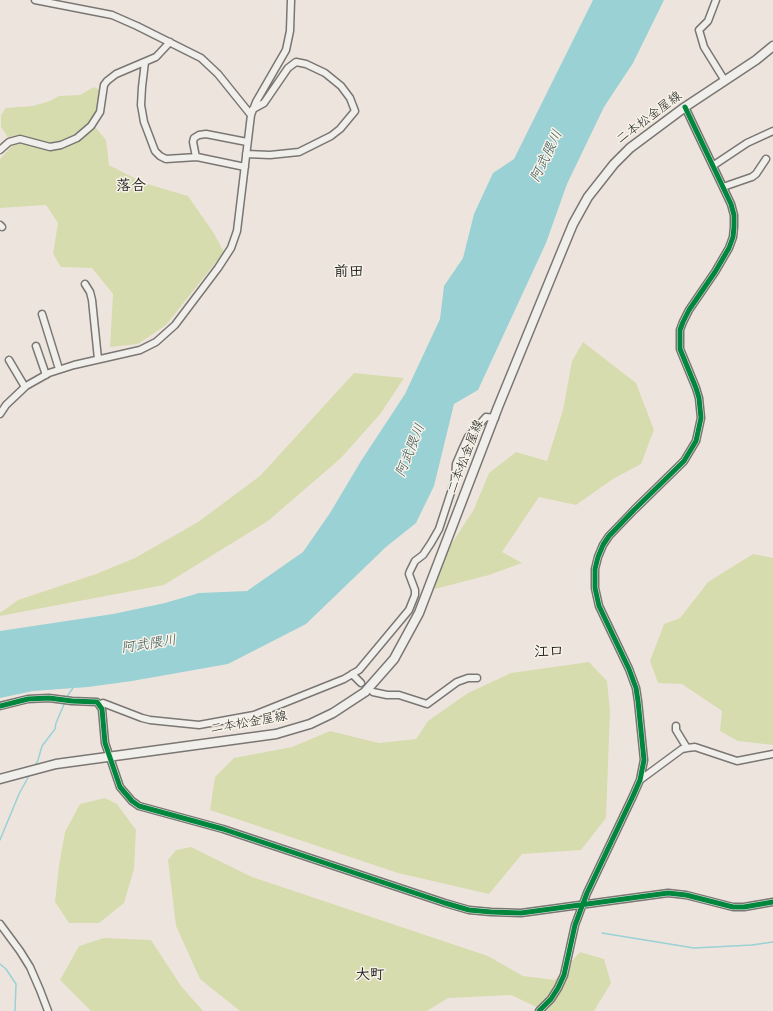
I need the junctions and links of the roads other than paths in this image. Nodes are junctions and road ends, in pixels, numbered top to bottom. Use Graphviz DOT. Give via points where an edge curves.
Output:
graph roads {
  1 [pos="35,0"];
  2 [pos="291,0"];
  3 [pos="716,0"];
  4 [pos="170,42"];
  5 [pos="773,46"];
  6 [pos="145,62"];
  7 [pos="726,81"];
  8 [pos="685,107"];
  9 [pos="253,109"];
  10 [pos="251,116"];
  11 [pos="773,131"];
  12 [pos="247,142"];
  13 [pos="0,150"];
  14 [pos="246,154"];
  15 [pos="196,157"];
  16 [pos="766,158"];
  17 [pos="714,165"];
  18 [pos="245,167"];
  19 [pos="723,187"];
  20 [pos="85,284"];
  21 [pos="42,314"];
  22 [pos="36,346"];
  23 [pos="9,360"];
  24 [pos="98,360"];
  25 [pos="59,369"];
  26 [pos="46,375"];
  27 [pos="25,387"];
  28 [pos="0,414"];
  29 [pos="495,418"];
  30 [pos="352,674"];
  31 [pos="477,678"];
  32 [pos="361,683"];
  33 [pos="374,692"];
  34 [pos="100,704"];
  35 [pos="0,706"];
  36 [pos="676,726"];
  37 [pos="687,748"];
  38 [pos="773,754"];
  39 [pos="109,756"];
  40 [pos="0,779"];
  41 [pos="640,780"];
  42 [pos="773,902"];
  43 [pos="582,904"];
  44 [pos="0,924"];
  45 [pos="48,1011"];
  46 [pos="539,1011"];
  1 -- 4 [label="street" via="112,15"];
  2 -- 9 [label="street" via="290,31 286,50"];
  3 -- 7 [label="street" via="708,21 699,30 704,47"];
  4 -- 6 [label="street" via="156,57"];
  4 -- 10 [label="street" via="201,58 213,68"];
  5 -- 7 [label="main road, 二本松金屋線"];
  6 -- 13 [label="street" via="116,74 107,81 104,85 100,112 91,126 77,138 61,145 50,146 20,139 9,142"];
  6 -- 15 [label="street" via="141,105 154,151 166,159"];
  7 -- 8 [label="main road, 二本松金屋線"];
  8 -- 17 [label="street"];
  8 -- 29 [label="main road, 二本松金屋線" via="630,148 588,197 573,224"];
  9 -- 10 [label="street"];
  9 -- 14 [label="street" via="264,102 288,68 296,62 325,73 341,86 355,111 331,136 299,152"];
  10 -- 12 [label="street"];
  11 -- 17 [label="street" via="747,143"];
  12 -- 14 [label="street"];
  12 -- 15 [label="street" via="199,135 193,142"];
  14 -- 18 [label="street"];
  15 -- 18 [label="street"];
  16 -- 19 [label="street" via="752,177"];
  17 -- 19 [label="street"];
  18 -- 24 [label="street" via="236,237 222,262 184,313 167,333 148,346"];
  19 -- 41 [label="street" via="734,215 733,238 715,272 689,310 680,330 680,349 699,398 701,418 696,441 684,461 609,536 595,569 595,588 599,606 630,669 636,688 644,760"];
  20 -- 24 [label="street" via="92,300"];
  21 -- 25 [label="street"];
  22 -- 26 [label="street"];
  23 -- 27 [label="street"];
  24 -- 25 [label="street"];
  25 -- 26 [label="street"];
  26 -- 27 [label="street"];
  27 -- 28 [label="street"];
  29 -- 30 [label="street" via="486,417 468,437 462,450 439,529 423,555 415,561 409,574 415,595 409,610 365,664"];
  29 -- 39 [label="main road, 二本松金屋線" via="419,614 394,659 365,692 333,713 310,724 276,734"];
  30 -- 32 [label="street"];
  30 -- 34 [label="street" via="254,715 199,725 150,720"];
  31 -- 33 [label="street" via="457,682 427,704 410,697"];
  34 -- 35 [label="street" via="94,701 49,698 28,699"];
  34 -- 39 [label="street"];
  36 -- 37 [label="street"];
  37 -- 38 [label="street" via="695,747 737,761"];
  37 -- 41 [label="street" via="677,752"];
  39 -- 40 [label="main road, 二本松金屋線" via="56,764"];
  39 -- 43 [label="street" via="120,787 139,806 223,829 445,903 469,910 521,913"];
  41 -- 43 [label="street"];
  42 -- 43 [label="street" via="733,907 686,894 668,893"];
  43 -- 46 [label="street" via="561,981 551,999"];
  44 -- 45 [label="street" via="30,967"];
}
